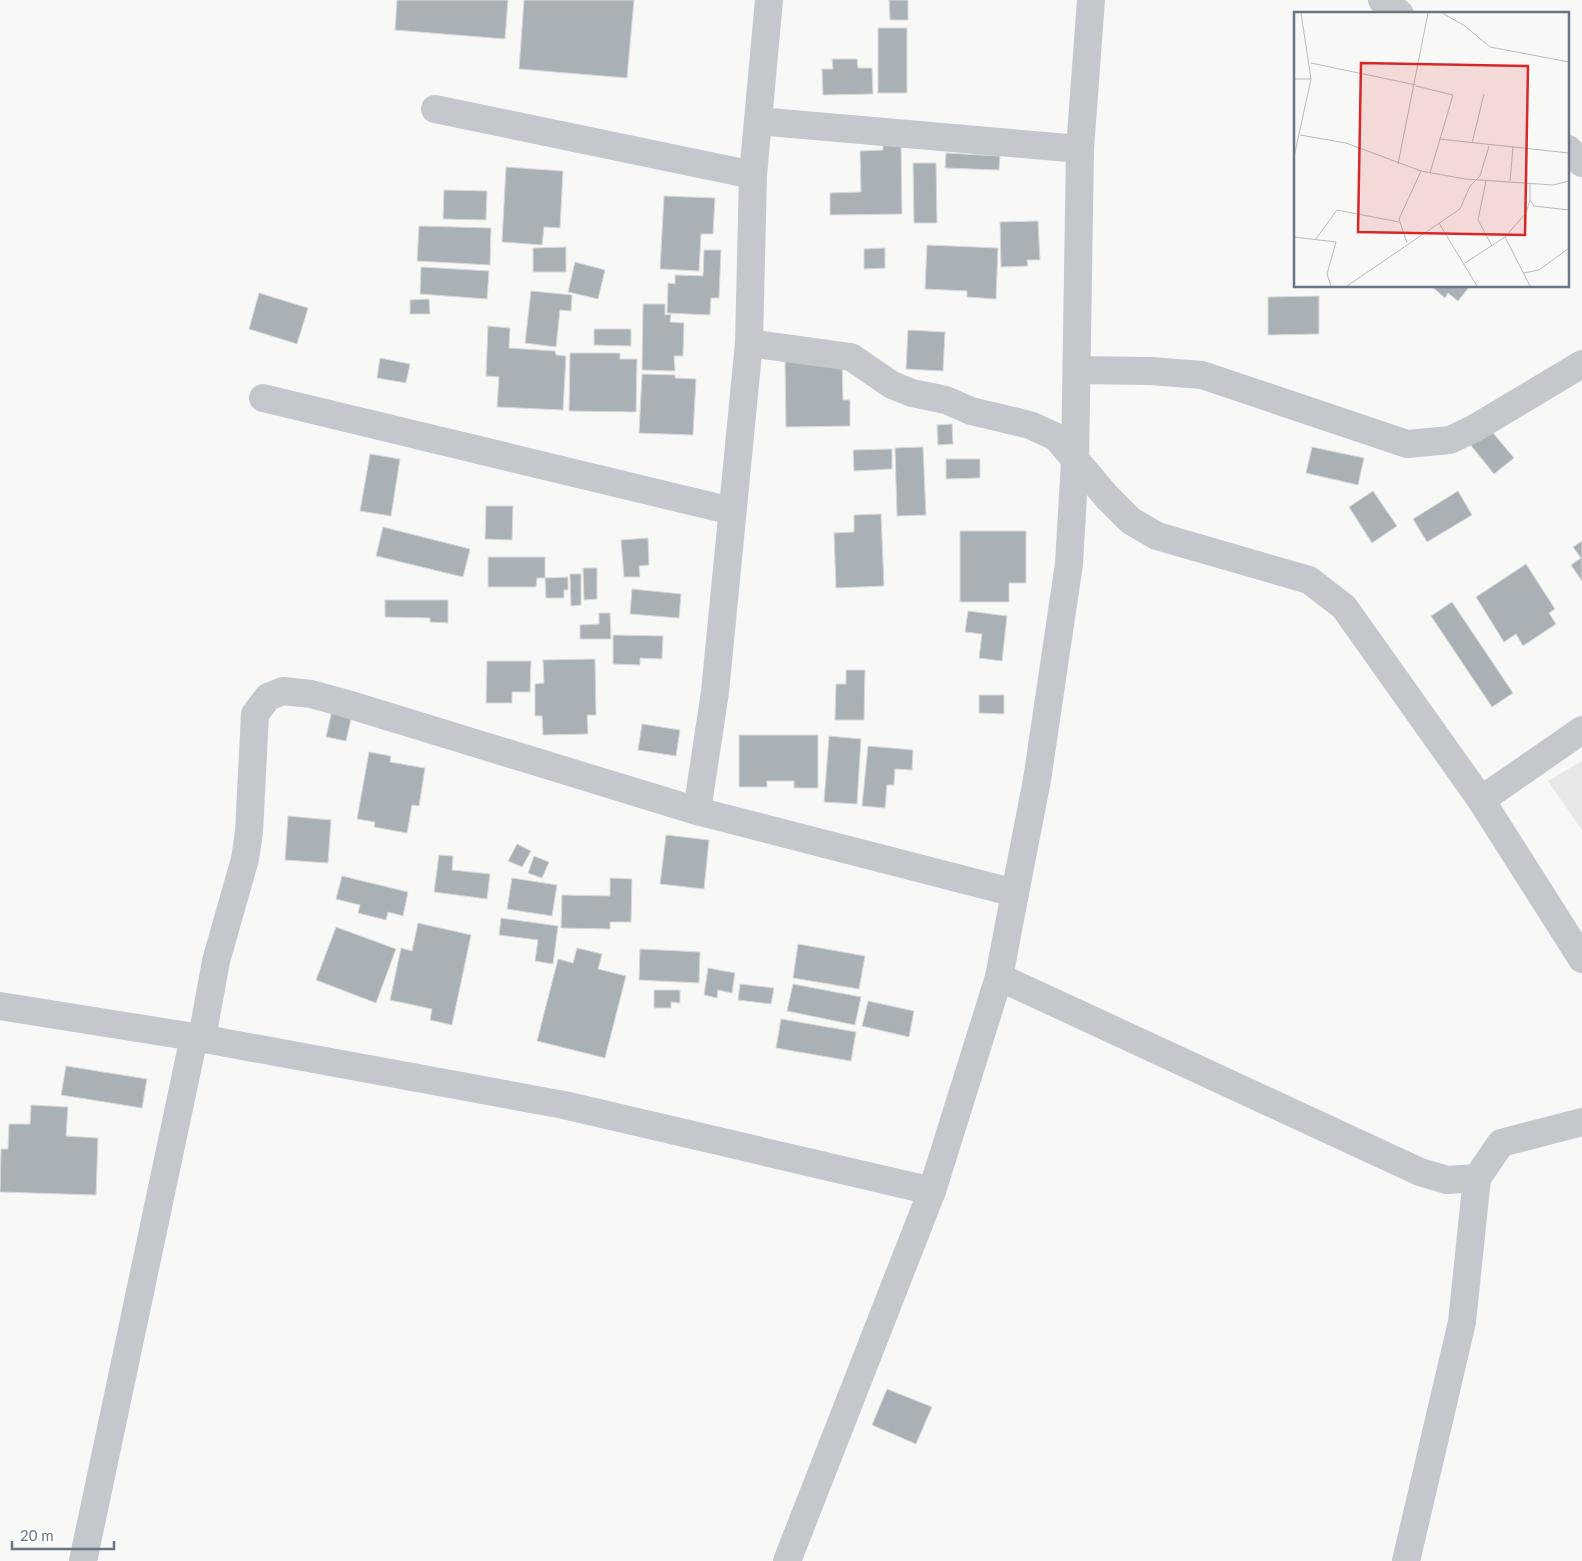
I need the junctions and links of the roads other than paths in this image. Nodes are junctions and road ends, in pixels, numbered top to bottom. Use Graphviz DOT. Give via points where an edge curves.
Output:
graph roads {
  1 [pos="769,0"];
  2 [pos="1091,0"];
  3 [pos="1382,0"];
  4 [pos="1397,12"];
  5 [pos="435,109"];
  6 [pos="758,121"];
  7 [pos="1080,149"];
  8 [pos="1570,151"];
  9 [pos="1582,163"];
  10 [pos="752,176"];
  11 [pos="749,343"];
  12 [pos="1582,364"];
  13 [pos="1077,370"];
  14 [pos="264,398"];
  15 [pos="1075,462"];
  16 [pos="732,511"];
  17 [pos="1582,730"];
  18 [pos="1481,800"];
  19 [pos="697,812"];
  20 [pos="1015,893"];
  21 [pos="1582,959"];
  22 [pos="998,977"];
  23 [pos="0,1006"];
  24 [pos="198,1038"];
  25 [pos="1582,1122"];
  26 [pos="1477,1178"];
  27 [pos="932,1191"];
  28 [pos="83,1561"];
  29 [pos="787,1561"];
  30 [pos="1406,1561"];
  1 -- 6 [label="street"];
  2 -- 7 [label="street"];
  3 -- 4 [label="street"];
  5 -- 10 [label="street"];
  6 -- 7 [label="street"];
  6 -- 10 [label="street"];
  7 -- 13 [label="street"];
  8 -- 9 [label="street"];
  10 -- 11 [label="street"];
  11 -- 15 [label="street" via="851,357 892,385 912,393 1030,425 1056,437"];
  11 -- 16 [label="street"];
  12 -- 13 [label="street" via="1450,440 1407,444 1202,375"];
  13 -- 15 [label="street"];
  14 -- 16 [label="street"];
  15 -- 18 [label="street" via="1131,521 1157,536 1309,580 1344,608"];
  15 -- 20 [label="street" via="1069,564 1037,780"];
  16 -- 19 [label="street" via="716,692"];
  17 -- 18 [label="street"];
  18 -- 21 [label="street"];
  19 -- 20 [label="street"];
  19 -- 24 [label="street" via="311,694 283,691 268,697 255,714 245,859"];
  20 -- 22 [label="street"];
  22 -- 26 [label="street" via="1420,1172 1447,1180"];
  22 -- 27 [label="street"];
  23 -- 24 [label="street"];
  24 -- 27 [label="street" via="564,1106"];
  24 -- 28 [label="street"];
  25 -- 26 [label="street" via="1501,1142"];
  26 -- 30 [label="street" via="1462,1322"];
  27 -- 29 [label="street"];
}
